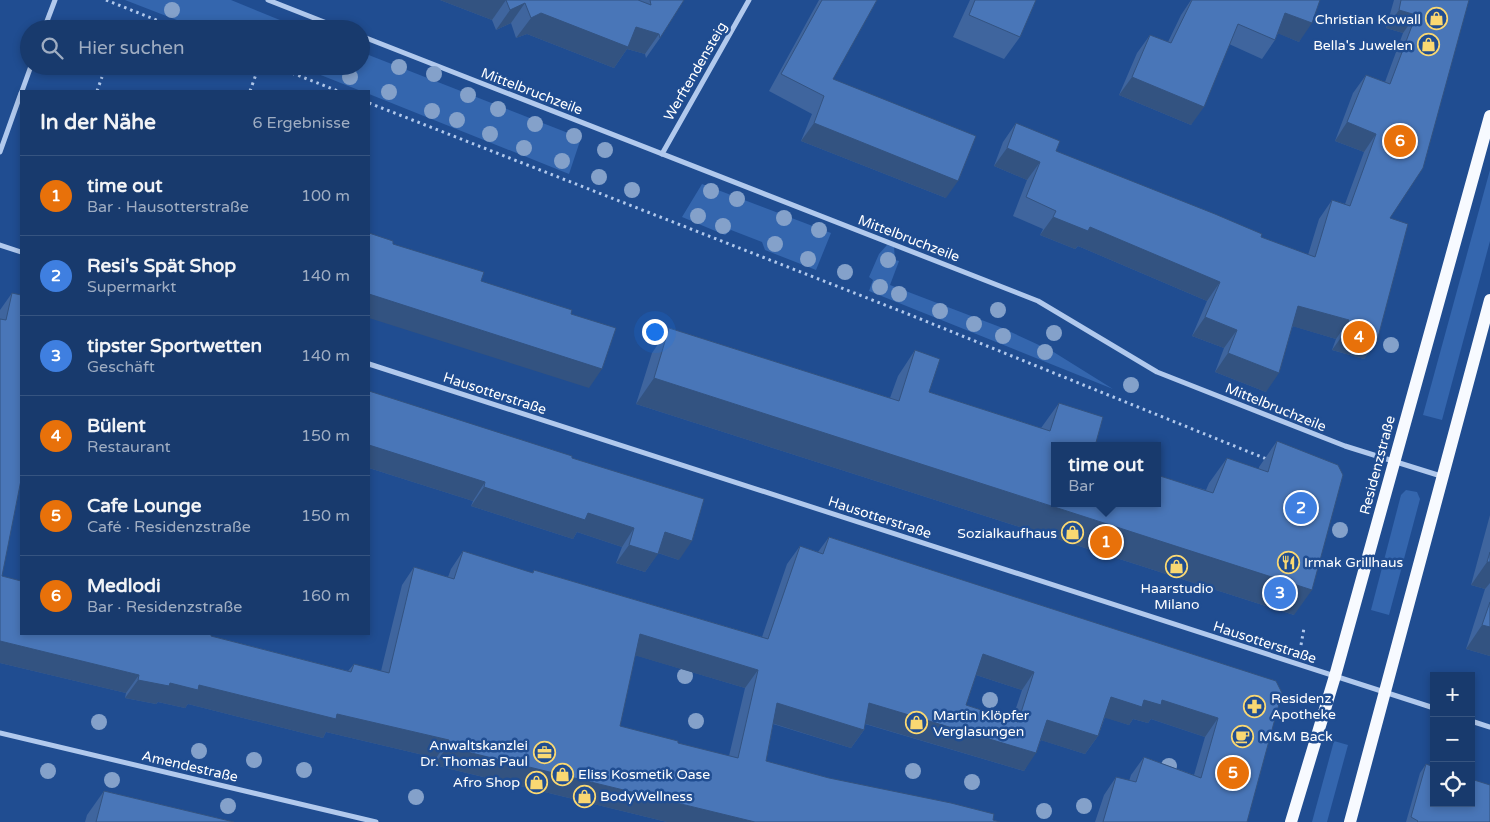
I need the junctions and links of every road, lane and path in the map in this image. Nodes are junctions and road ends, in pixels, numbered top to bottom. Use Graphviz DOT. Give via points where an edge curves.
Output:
graph roads {
  1 [pos="55,0"];
  2 [pos="106,0"];
  3 [pos="268,0"];
  4 [pos="749,0"];
  5 [pos="47,20"];
  6 [pos="156,20"];
  7 [pos="319,20"];
  8 [pos="370,40"];
  9 [pos="28,75"];
  10 [pos="256,75"];
  11 [pos="297,75"];
  12 [pos="102,77"];
  13 [pos="23,90"];
  14 [pos="97,90"];
  15 [pos="250,90"];
  16 [pos="335,90"];
  17 [pos="20,97"];
  18 [pos="370,103"];
  19 [pos="1490,116"];
  20 [pos="0,152"];
  21 [pos="662,154"];
  22 [pos="0,245"];
  23 [pos="20,252"];
  24 [pos="1490,300"];
  25 [pos="370,364"];
  26 [pos="1393,462"];
  27 [pos="1275,463"];
  28 [pos="1441,476"];
  29 [pos="1304,628"];
  30 [pos="1301,645"];
  31 [pos="1334,676"];
  32 [pos="1385,692"];
  33 [pos="1430,707"];
  34 [pos="1475,722"];
  35 [pos="1490,727"];
  36 [pos="0,733"];
  37 [pos="376,822"];
  38 [pos="1291,822"];
  39 [pos="1350,822"];
  1 -- 5 [label="street"];
  2 -- 6 [label="path"];
  3 -- 7 [label="street"];
  4 -- 21 [label="street, Werftendensteig"];
  8 -- 21 [label="street, Mittelbruchzeile"];
  9 -- 13 [label="street"];
  10 -- 15 [label="path"];
  11 -- 16 [label="path"];
  12 -- 14 [label="path"];
  17 -- 20 [label="street"];
  18 -- 27 [label="path" via="890,307"];
  19 -- 26 [label="main road, Residenzstraße"];
  21 -- 26 [label="street, Mittelbruchzeile" via="1038,301 1157,372"];
  22 -- 23 [label="street"];
  24 -- 28 [label="main road"];
  25 -- 31 [label="street, Hausotterstraße"];
  26 -- 28 [label="street, Mittelbruchzeile"];
  26 -- 31 [label="main road, Residenzstraße"];
  28 -- 32 [label="main road"];
  29 -- 30 [label="path"];
  31 -- 32 [label="street, Hausotterstraße"];
  31 -- 38 [label="main road, Residenzstraße"];
  32 -- 33 [label="street, Hausotterstraße"];
  32 -- 39 [label="main road"];
  34 -- 35 [label="street"];
  36 -- 37 [label="street, Amendestraße"];
}
